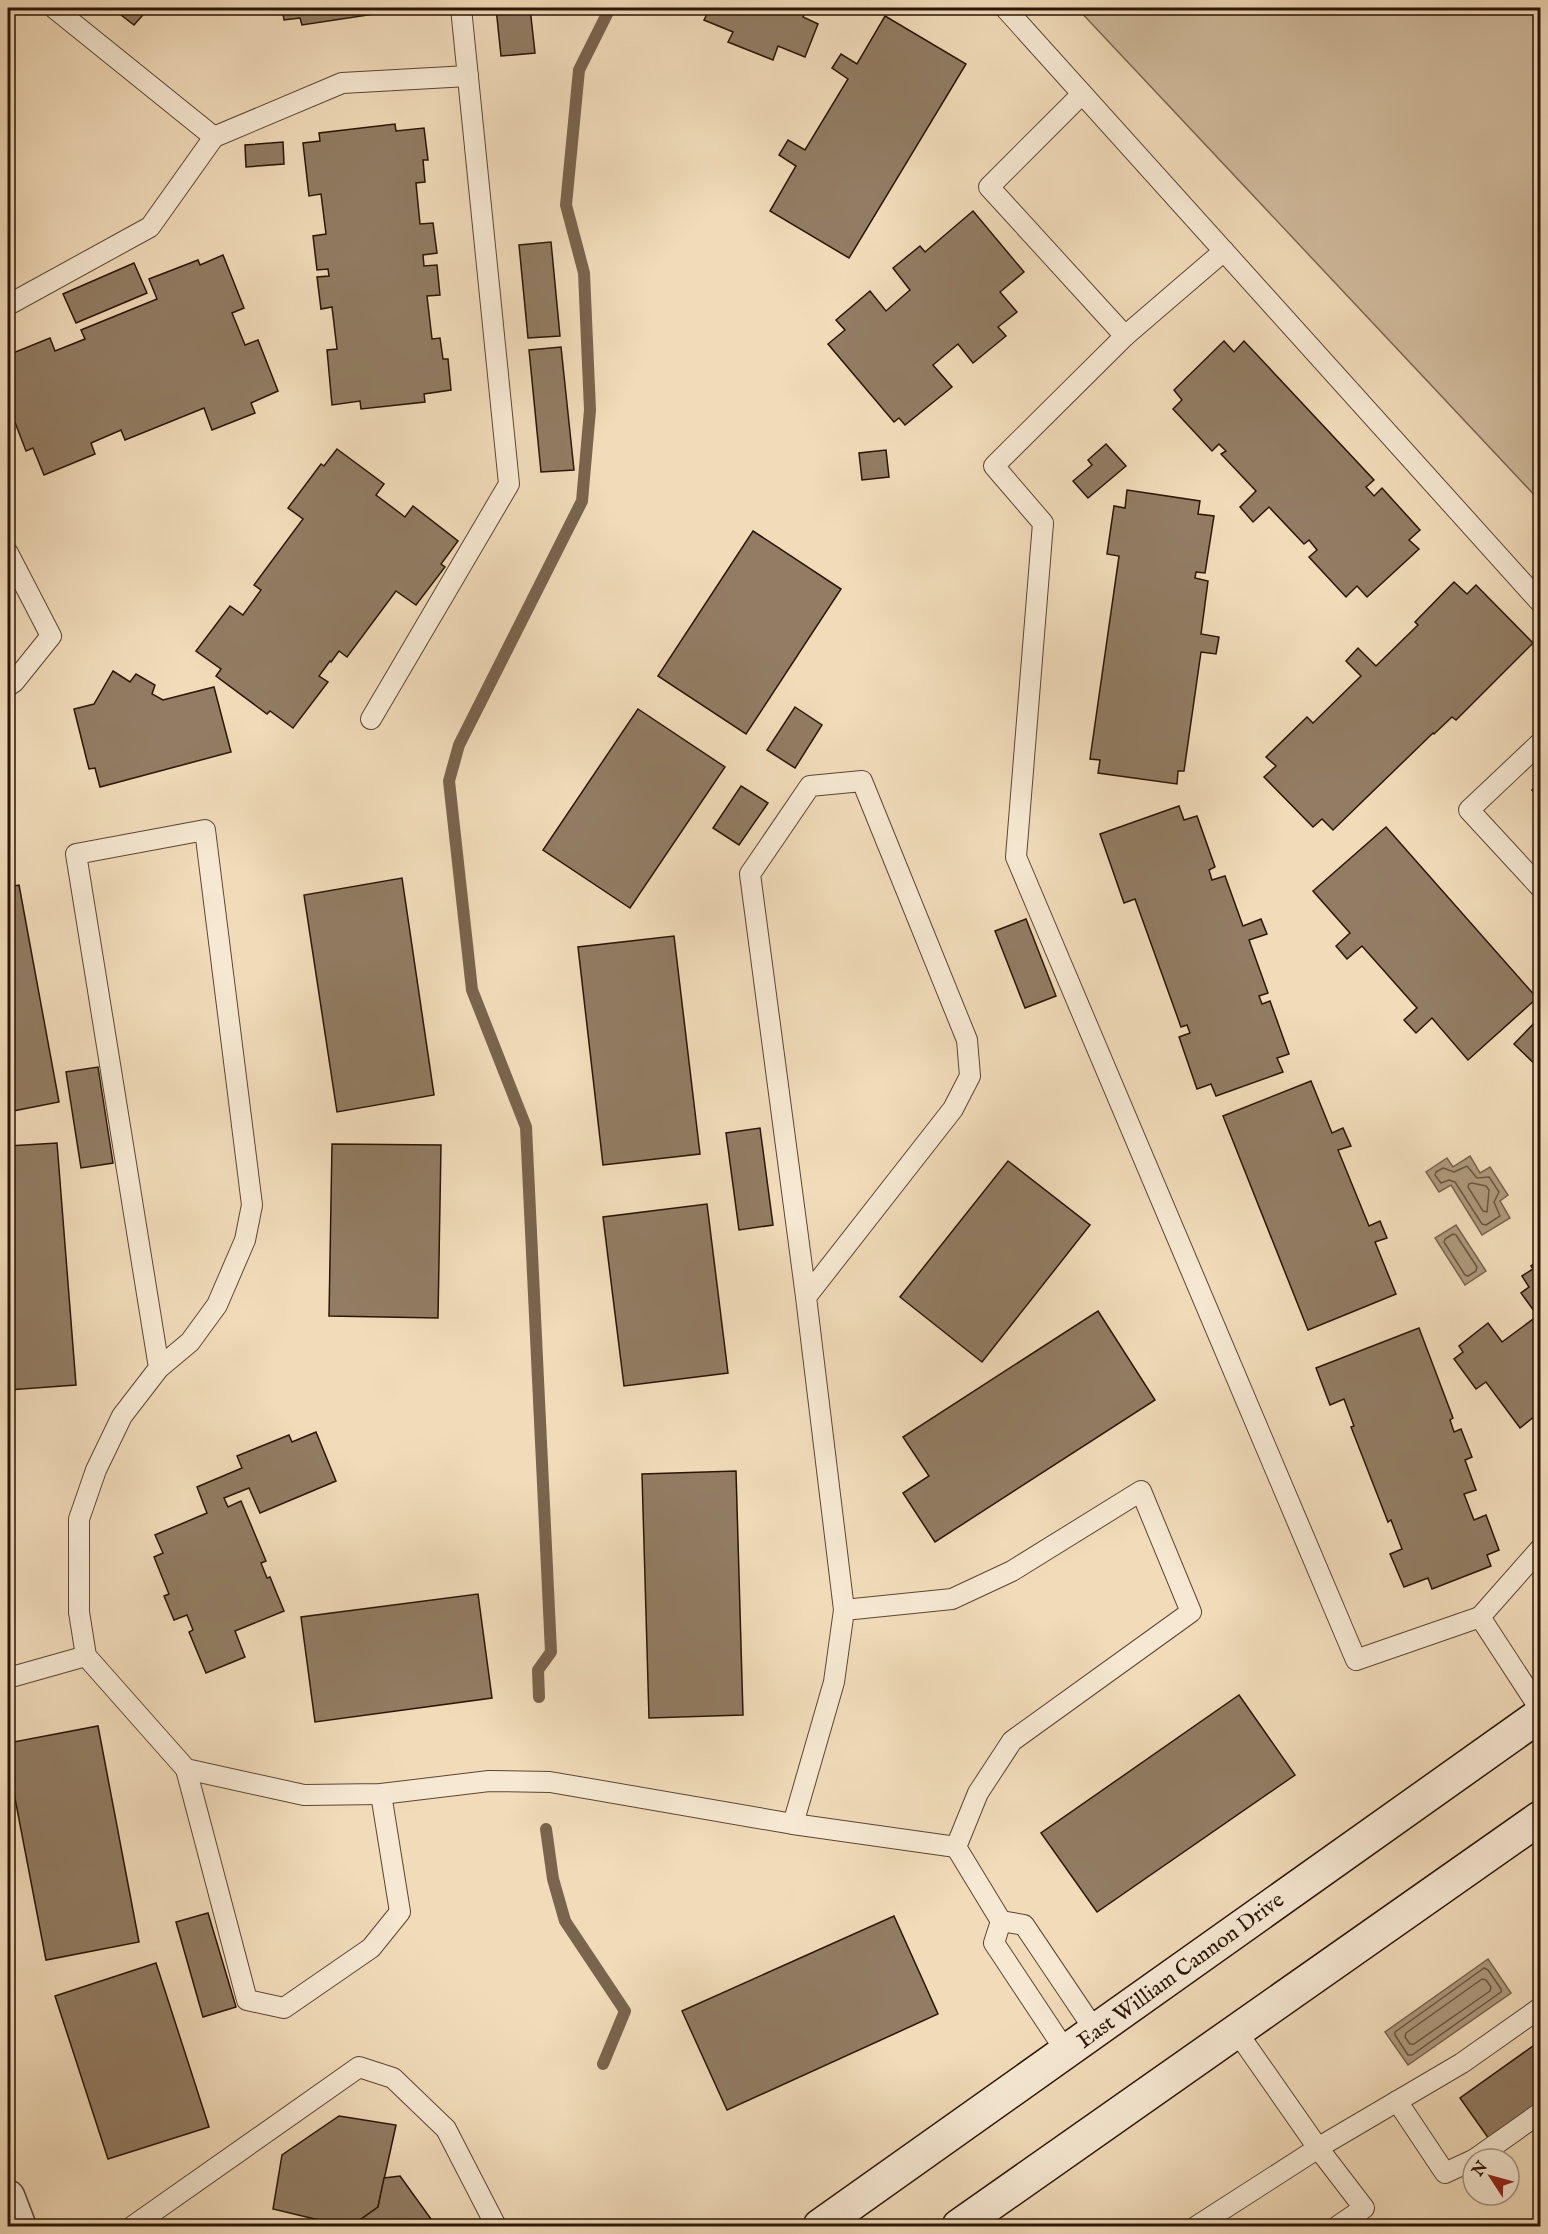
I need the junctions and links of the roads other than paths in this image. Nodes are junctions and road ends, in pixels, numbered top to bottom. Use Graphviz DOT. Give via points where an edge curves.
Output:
graph roads {
  1 [pos="54,8"];
  2 [pos="461,8"];
  3 [pos="1005,8"];
  4 [pos="468,76"];
  5 [pos="1082,94"];
  6 [pos="214,137"];
  7 [pos="1224,251"];
  8 [pos="8,305"];
  9 [pos="1125,336"];
  10 [pos="8,553"];
  11 [pos="1540,602"];
  12 [pos="8,686"];
  13 [pos="371,718"];
  14 [pos="1540,743"];
  15 [pos="1540,887"];
  16 [pos="806,1297"];
  17 [pos="159,1368"];
  18 [pos="1540,1550"];
  19 [pos="844,1610"];
  20 [pos="1480,1617"];
  21 [pos="86,1656"];
  22 [pos="8,1678"];
  23 [pos="1540,1709"];
  24 [pos="1540,1715"];
  25 [pos="186,1769"];
  26 [pos="381,1794"];
  27 [pos="1540,1818"];
  28 [pos="793,1824"];
  29 [pos="956,1847"];
  30 [pos="1001,1921"];
  31 [pos="1540,2008"];
  32 [pos="1096,2032"];
  33 [pos="1237,2032"];
  34 [pos="1067,2053"];
  35 [pos="1397,2100"];
  36 [pos="1540,2113"];
  37 [pos="1491,2147"];
  38 [pos="1318,2148"];
  39 [pos="1461,2165"];
  40 [pos="8,2197"];
  41 [pos="19,2226"];
  42 [pos="133,2226"];
  43 [pos="496,2226"];
  44 [pos="820,2226"];
  45 [pos="959,2226"];
  46 [pos="1197,2226"];
  47 [pos="1338,2226"];
  1 -- 6 [label="lane"];
  2 -- 4 [label="lane"];
  3 -- 5 [label="lane"];
  4 -- 6 [label="lane" via="342,83"];
  4 -- 13 [label="lane" via="509,484"];
  5 -- 7 [label="lane"];
  5 -- 9 [label="lane" via="989,187"];
  6 -- 8 [label="lane" via="150,227"];
  7 -- 9 [label="lane"];
  7 -- 11 [label="lane"];
  9 -- 20 [label="lane" via="994,466 1043,523 1016,857 1356,1660"];
  10 -- 12 [label="lane" via="51,636"];
  14 -- 15 [label="lane" via="1469,810"];
  16 -- 16 [label="lane" via="953,1109 970,1076 967,1040 862,781 810,786 750,874"];
  16 -- 19 [label="lane"];
  17 -- 17 [label="lane" via="190,1342 217,1305 245,1240 252,1205 205,830 76,854"];
  17 -- 21 [label="lane" via="122,1416 96,1470 79,1519 79,1612"];
  18 -- 20 [label="lane"];
  19 -- 28 [label="lane" via="834,1682"];
  19 -- 29 [label="lane" via="952,1599 1012,1571 1141,1491 1191,1612 1012,1741 978,1793"];
  20 -- 23 [label="lane"];
  21 -- 22 [label="lane"];
  21 -- 25 [label="lane"];
  24 -- 32 [label="main road, East William Cannon Drive"];
  25 -- 26 [label="lane" via="304,1796"];
  25 -- 26 [label="lane" via="247,2000 284,2008 371,1948 400,1912"];
  26 -- 28 [label="lane" via="489,1781 550,1782"];
  27 -- 33 [label="main road"];
  28 -- 29 [label="lane"];
  29 -- 30 [label="lane"];
  30 -- 32 [label="lane" via="1024,1925"];
  30 -- 34 [label="lane" via="994,1943"];
  31 -- 35 [label="lane" via="1462,2063"];
  32 -- 34 [label="main road, East William Cannon Drive"];
  33 -- 38 [label="lane"];
  33 -- 45 [label="main road"];
  34 -- 44 [label="main road, East William Cannon Drive"];
  35 -- 38 [label="lane"];
  35 -- 39 [label="lane" via="1445,2173"];
  36 -- 37 [label="lane"];
  38 -- 46 [label="lane"];
  38 -- 47 [label="lane" via="1364,2208"];
  40 -- 41 [label="main road"];
  42 -- 43 [label="lane" via="359,2067 393,2078 446,2129"];
}
